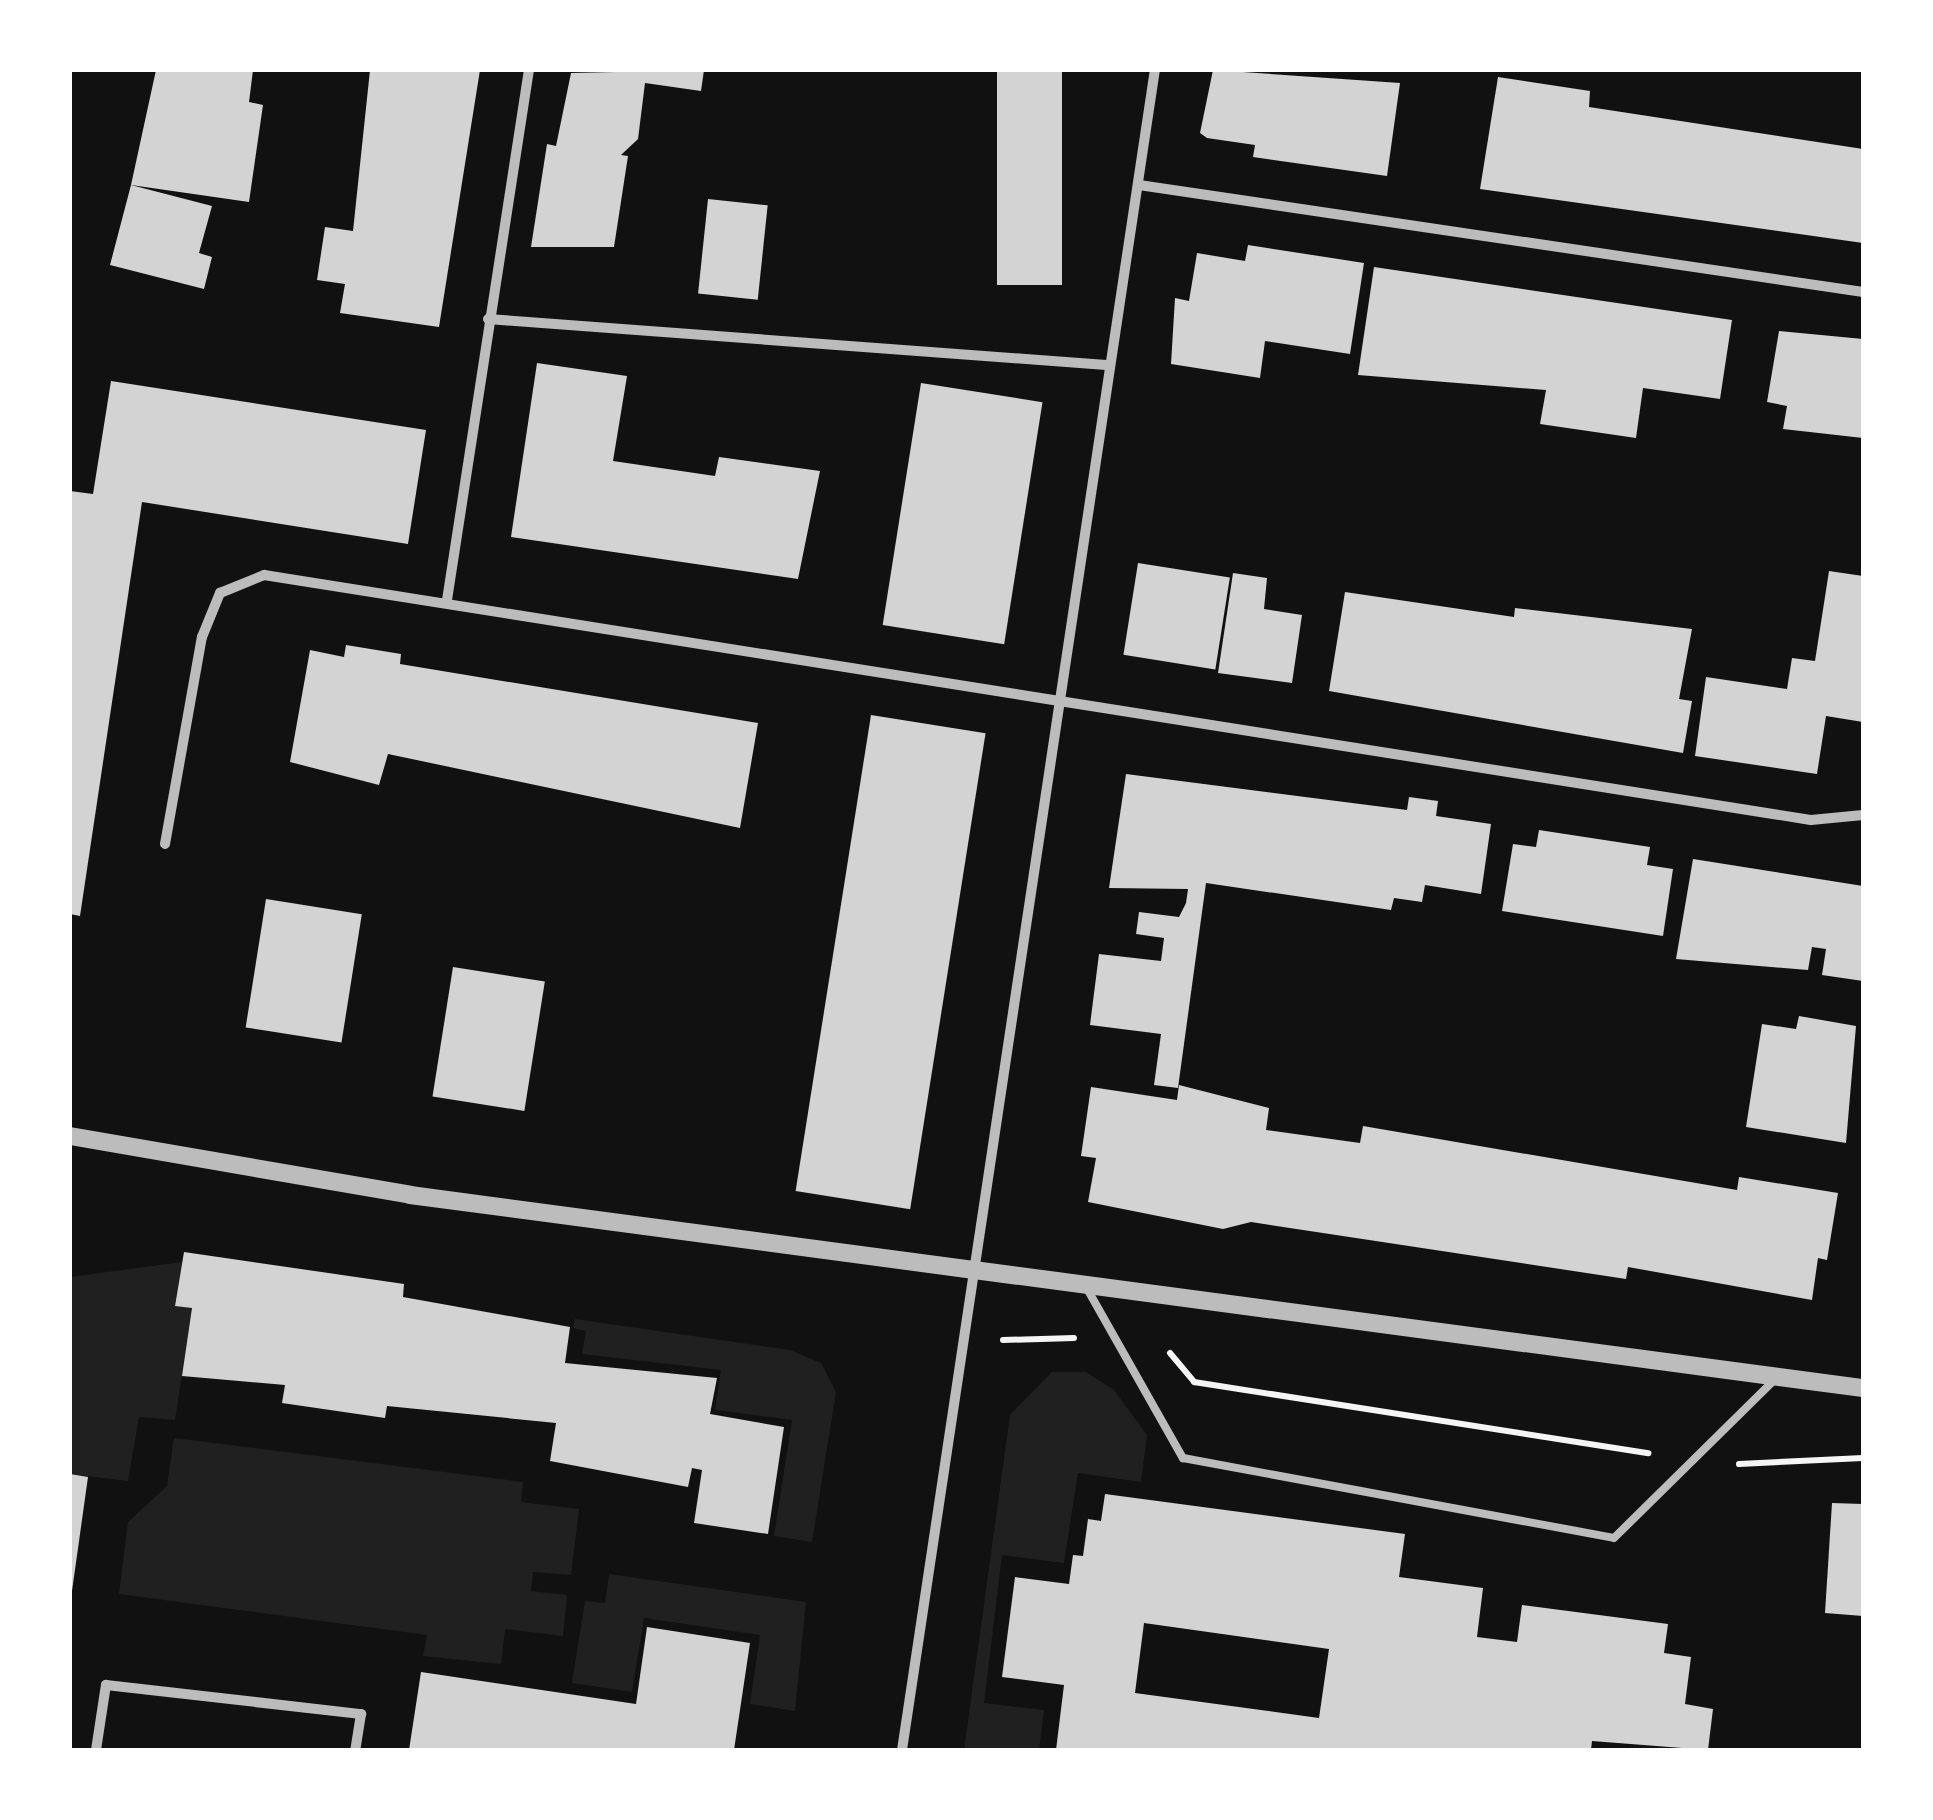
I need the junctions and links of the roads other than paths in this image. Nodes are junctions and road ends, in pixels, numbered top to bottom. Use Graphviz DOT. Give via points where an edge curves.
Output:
graph roads {
  1 [pos="529,70"];
  2 [pos="1155,70"];
  3 [pos="1139,185"];
  4 [pos="1863,292"];
  5 [pos="488,319"];
  6 [pos="1106,365"];
  7 [pos="447,600"];
  8 [pos="1056,704"];
  9 [pos="1863,815"];
  10 [pos="165,844"];
  11 [pos="70,1136"];
  12 [pos="977,1266"];
  13 [pos="1083,1281"];
  14 [pos="1775,1380"];
  15 [pos="1863,1388"];
  16 [pos="96,1750"];
  17 [pos="356,1750"];
  18 [pos="902,1750"];
  1 -- 5 [label="street"];
  2 -- 3 [label="street"];
  3 -- 4 [label="street"];
  3 -- 6 [label="street"];
  5 -- 6 [label="street"];
  5 -- 7 [label="street"];
  6 -- 8 [label="street"];
  7 -- 8 [label="street"];
  7 -- 10 [label="street" via="264,575 220,593 202,638"];
  8 -- 9 [label="street" via="1811,820"];
  8 -- 12 [label="street"];
  11 -- 12 [label="street" via="410,1195"];
  12 -- 13 [label="street"];
  12 -- 18 [label="street"];
  13 -- 14 [label="street"];
  13 -- 14 [label="lane" via="1183,1458 1614,1538"];
  14 -- 15 [label="street"];
  16 -- 17 [label="street" via="106,1684 361,1714"];
}
